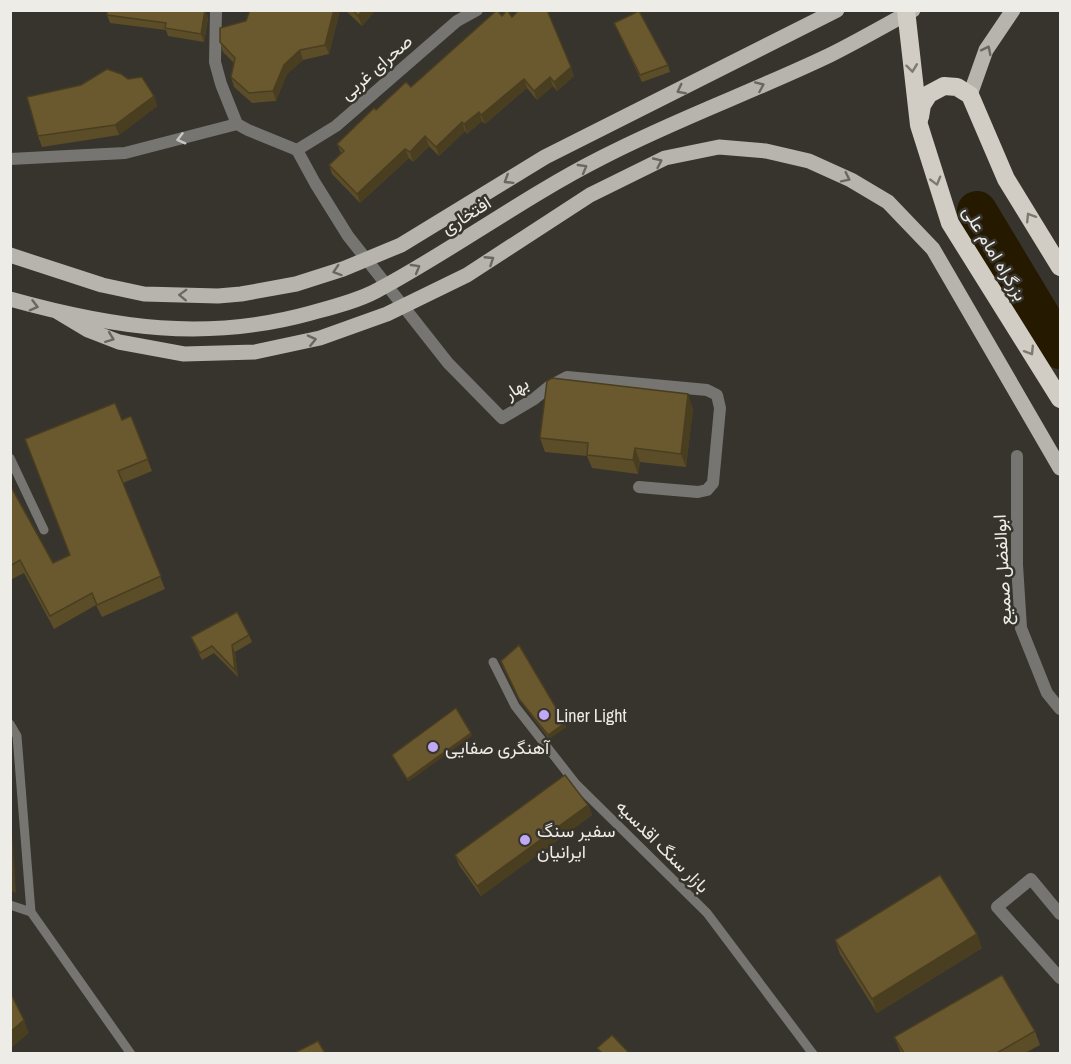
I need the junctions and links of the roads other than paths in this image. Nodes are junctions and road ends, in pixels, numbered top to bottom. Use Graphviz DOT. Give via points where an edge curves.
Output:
graph roads {
  1 [pos="216,10"];
  2 [pos="477,10"];
  3 [pos="837,10"];
  4 [pos="906,10"];
  5 [pos="913,10"];
  6 [pos="1013,10"];
  7 [pos="970,94"];
  8 [pos="237,124"];
  9 [pos="919,125"];
  10 [pos="297,150"];
  11 [pos="10,159"];
  12 [pos="10,255"];
  13 [pos="1060,267"];
  14 [pos="10,299"];
  15 [pos="58,312"];
  16 [pos="1060,399"];
  17 [pos="1017,456"];
  18 [pos="10,458"];
  19 [pos="1060,468"];
  20 [pos="639,487"];
  21 [pos="44,530"];
  22 [pos="493,662"];
  23 [pos="1060,709"];
  24 [pos="10,724"];
  25 [pos="17,736"];
  26 [pos="10,744"];
  27 [pos="10,905"];
  28 [pos="31,912"];
  29 [pos="1060,914"];
  30 [pos="1060,978"];
  31 [pos="131,1053"];
  32 [pos="813,1053"];
  1 -- 8 [label="street" via="215,62"];
  2 -- 10 [label="street, صحرای غربی" via="457,21 336,126"];
  3 -- 12 [label="main road, افتخاری, one-way" via="545,158 401,245 296,284 218,296 144,294 102,285"];
  4 -- 9 [label="highway, بزرگراه امام علی, one-way"];
  15 -- 5 [label="main road, افتخاری, one-way" via="152,328 243,328 331,308 374,292 602,157 830,55"];
  7 -- 6 [label="main road, one-way" via="986,50"];
  7 -- 9 [label="highway" via="944,86 929,94 922,105"];
  13 -- 7 [label="highway, one-way" via="1006,179"];
  8 -- 10 [label="street"];
  8 -- 11 [label="street, one-way" via="125,153"];
  9 -- 16 [label="highway, بزرگراه امام علی, one-way" via="950,223"];
  10 -- 20 [label="street, بهار" via="348,236 448,363 502,418 567,377 707,390 717,396 720,408 714,483 698,492"];
  14 -- 15 [label="main road, افتخاری, one-way"];
  15 -- 19 [label="main road, one-way" via="119,342 184,354 255,352 320,338 387,314 467,275 590,195 665,158 719,147 766,151 809,161 851,180 888,202 907,220 933,249"];
  17 -- 23 [label="street, ابوالفضل صمیع" via="1021,628 1047,693"];
  18 -- 21 [label="lane"];
  22 -- 32 [label="lane, بازار سنگ اقدسیه" via="515,706 576,784 707,913"];
  24 -- 25 [label="lane"];
  25 -- 26 [label="lane"];
  25 -- 28 [label="lane"];
  27 -- 28 [label="lane"];
  28 -- 31 [label="lane"];
  29 -- 30 [label="street" via="1031,879 997,907"];
}
